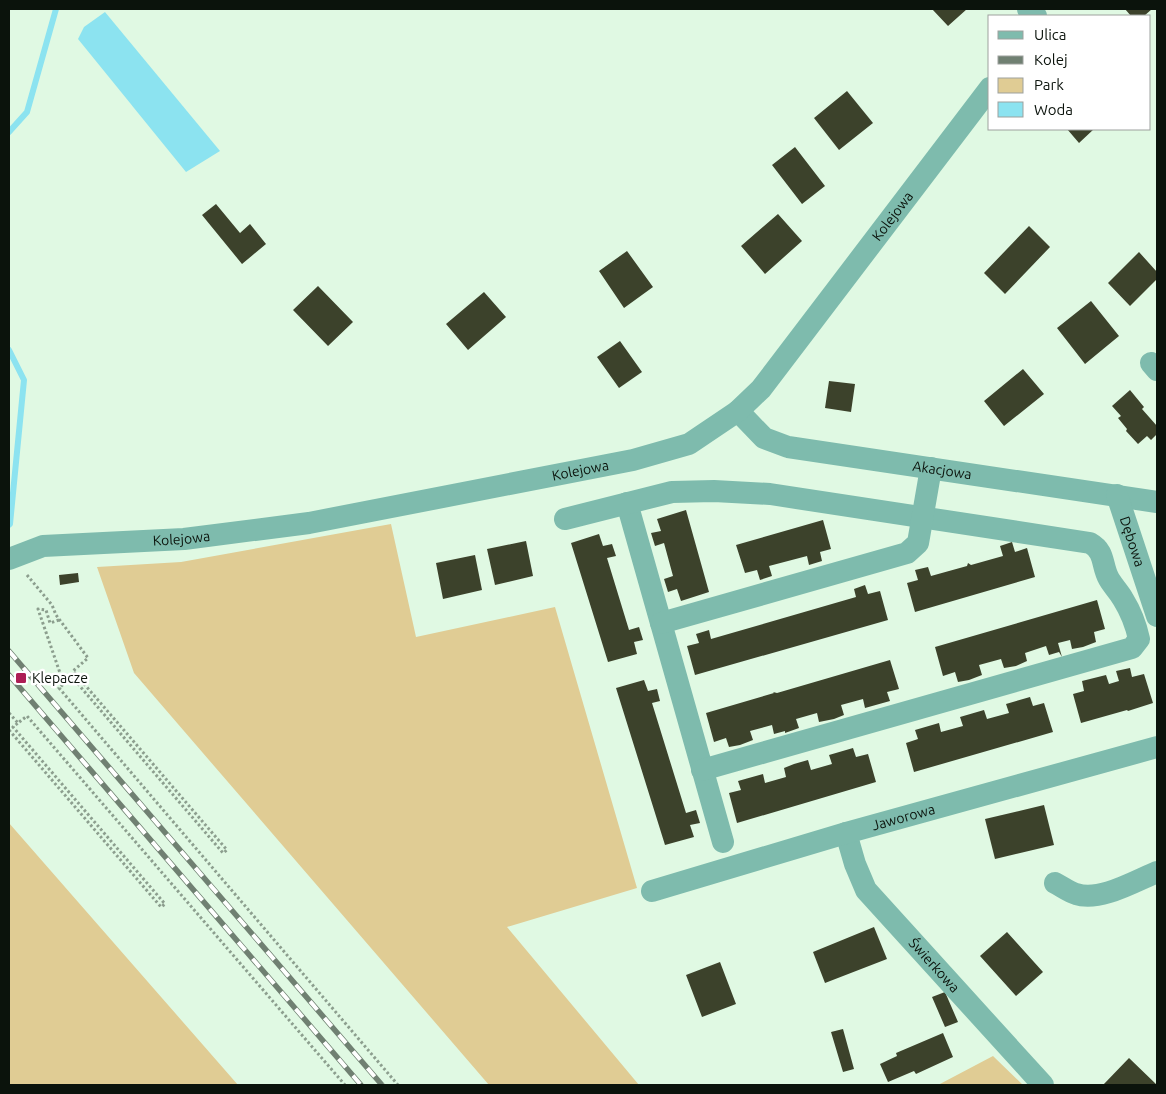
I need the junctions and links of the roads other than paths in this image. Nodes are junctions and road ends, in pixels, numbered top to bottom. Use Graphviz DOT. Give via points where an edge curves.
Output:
graph roads {
  1 [pos="988,91"];
  2 [pos="738,411"];
  3 [pos="931,468"];
  4 [pos="1117,495"];
  5 [pos="1157,502"];
  6 [pos="627,503"];
  7 [pos="565,518"];
  8 [pos="922,518"];
  9 [pos="11,558"];
  10 [pos="1157,616"];
  11 [pos="661,623"];
  12 [pos="1157,747"];
  13 [pos="702,770"];
  14 [pos="846,833"];
  15 [pos="723,842"];
  16 [pos="1157,872"];
  17 [pos="1055,883"];
  18 [pos="652,891"];
  19 [pos="1043,1085"];
  1 -- 2 [label="street, Kolejowa" via="761,389"];
  2 -- 3 [label="street, Akacjowa" via="764,438 788,447"];
  2 -- 9 [label="street, Kolejowa" via="689,444 624,462 310,523 184,540 43,546"];
  3 -- 4 [label="street, Akacjowa"];
  3 -- 8 [label="street"];
  4 -- 5 [label="street, Akacjowa"];
  4 -- 10 [label="street, Dębowa"];
  6 -- 7 [label="street"];
  6 -- 8 [label="street" via="672,492 714,491 770,494"];
  6 -- 11 [label="street"];
  8 -- 11 [label="street" via="918,543 907,553"];
  8 -- 13 [label="street" via="1090,543 1102,554 1108,578 1123,598 1136,624 1139,639 1132,648"];
  11 -- 13 [label="street"];
  12 -- 14 [label="street, Jaworowa"];
  13 -- 15 [label="street"];
  14 -- 18 [label="street, Jaworowa"];
  14 -- 19 [label="street, Świerkowa" via="854,864 866,890"];
  16 -- 17 [label="street" via="1112,892 1090,896 1076,894"];
}
